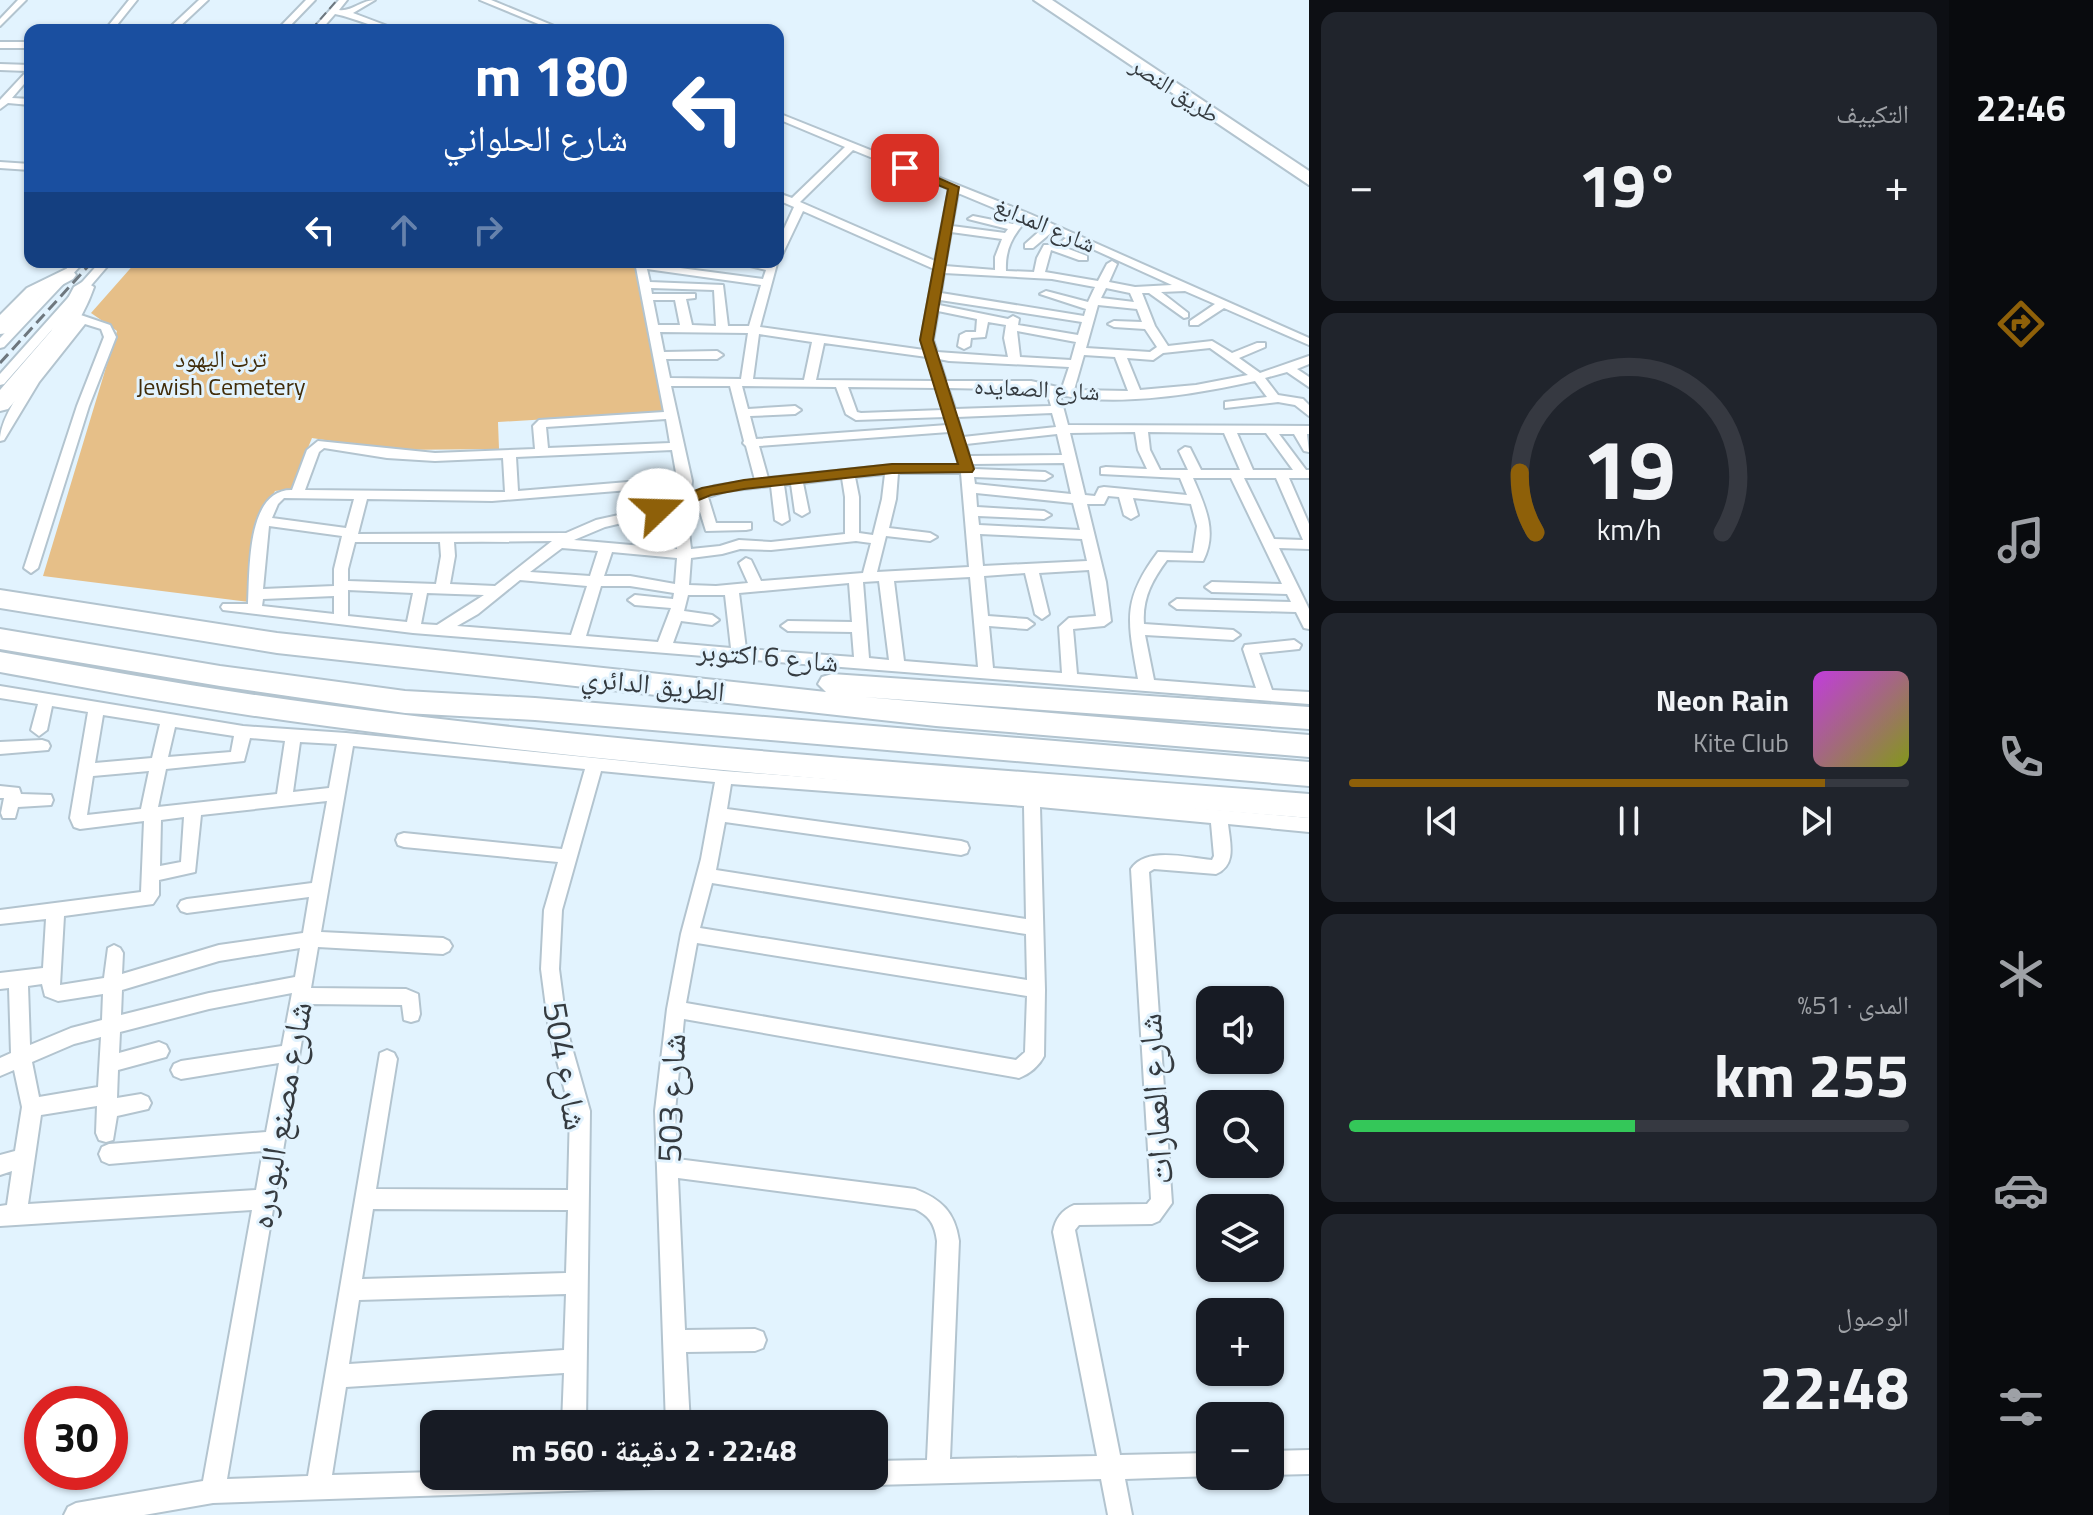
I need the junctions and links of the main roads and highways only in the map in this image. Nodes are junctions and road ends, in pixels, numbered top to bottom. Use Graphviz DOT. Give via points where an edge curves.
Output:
graph roads {
  1 [pos="1042,0"];
  2 [pos="1073,0"];
  3 [pos="1105,21"];
  4 [pos="1076,25"];
  5 [pos="1309,162"];
  6 [pos="1309,179"];
  7 [pos="76,275"];
  8 [pos="0,328"];
  9 [pos="0,404"];
  10 [pos="2,599"];
  11 [pos="0,639"];
  12 [pos="422,659"];
  13 [pos="0,662"];
  14 [pos="405,702"];
  15 [pos="1309,718"];
  16 [pos="1309,746"];
  17 [pos="866,770"];
  18 [pos="1309,774"];
  19 [pos="1309,806"];
  1 -- 4 [label="highway, طريق النصر"];
  2 -- 3 [label="highway, طريق النصر"];
  3 -- 4 [label="highway"];
  3 -- 5 [label="highway, طريق النصر"];
  4 -- 6 [label="highway, طريق النصر"];
  7 -- 8 [label="highway" via="34,292"];
  7 -- 9 [label="highway" via="73,315"];
  10 -- 12 [label="highway, الطريق الدائري"];
  11 -- 14 [label="highway, الطريق الدائري"];
  12 -- 15 [label="highway"];
  12 -- 16 [label="highway, الطريق الدائري" via="936,715"];
  13 -- 17 [label="highway" via="404,728"];
  14 -- 17 [label="highway"];
  14 -- 18 [label="highway, الطريق الدائري"];
  17 -- 19 [label="highway"];
}
